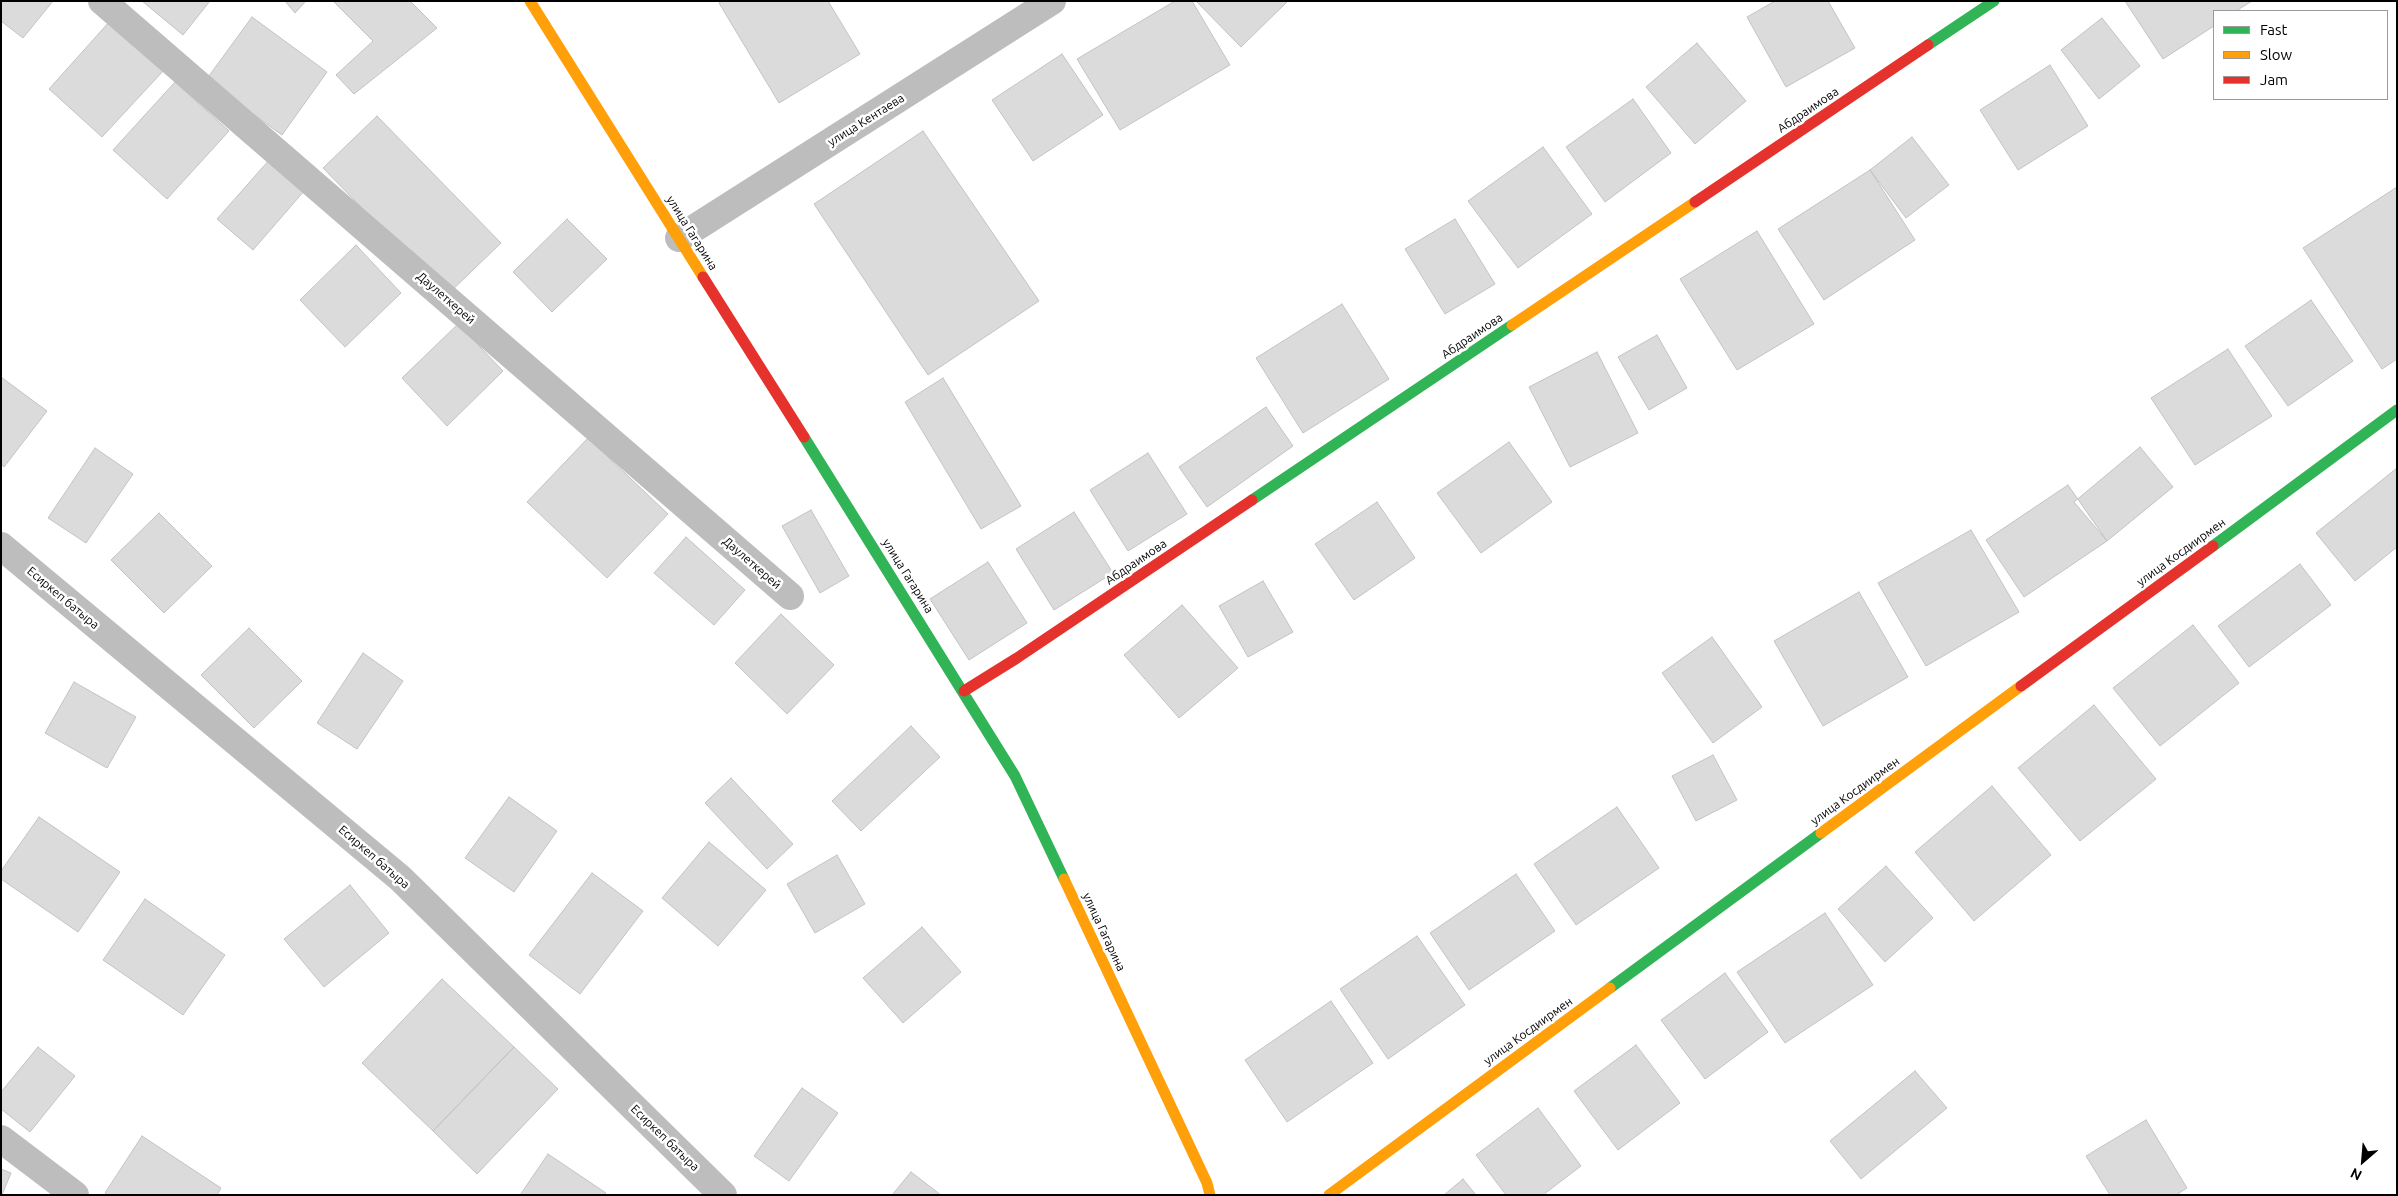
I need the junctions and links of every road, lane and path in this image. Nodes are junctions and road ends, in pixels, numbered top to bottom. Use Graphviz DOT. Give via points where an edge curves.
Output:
graph roads {
  1 [pos="102,1"];
  2 [pos="530,1"];
  3 [pos="1052,1"];
  4 [pos="1994,1"];
  5 [pos="679,238"];
  6 [pos="2397,410"];
  7 [pos="1,546"];
  8 [pos="790,596"];
  9 [pos="964,691"];
  10 [pos="1,1139"];
  11 [pos="1206,1191"];
  12 [pos="75,1195"];
  13 [pos="723,1195"];
  14 [pos="1329,1195"];
  1 -- 8 [label="street, Даулеткерей"];
  2 -- 5 [label="street, улица Гагарина"];
  3 -- 5 [label="street, улица Кентаева"];
  4 -- 9 [label="street, Абдраимова" via="1033,648"];
  5 -- 9 [label="street, улица Гагарина"];
  6 -- 14 [label="street, улица Косдиирмен"];
  7 -- 13 [label="street, Есиркеп батыра" via="400,878"];
  9 -- 11 [label="street, улица Гагарина" via="1015,776"];
  10 -- 12 [label="street"];
}
